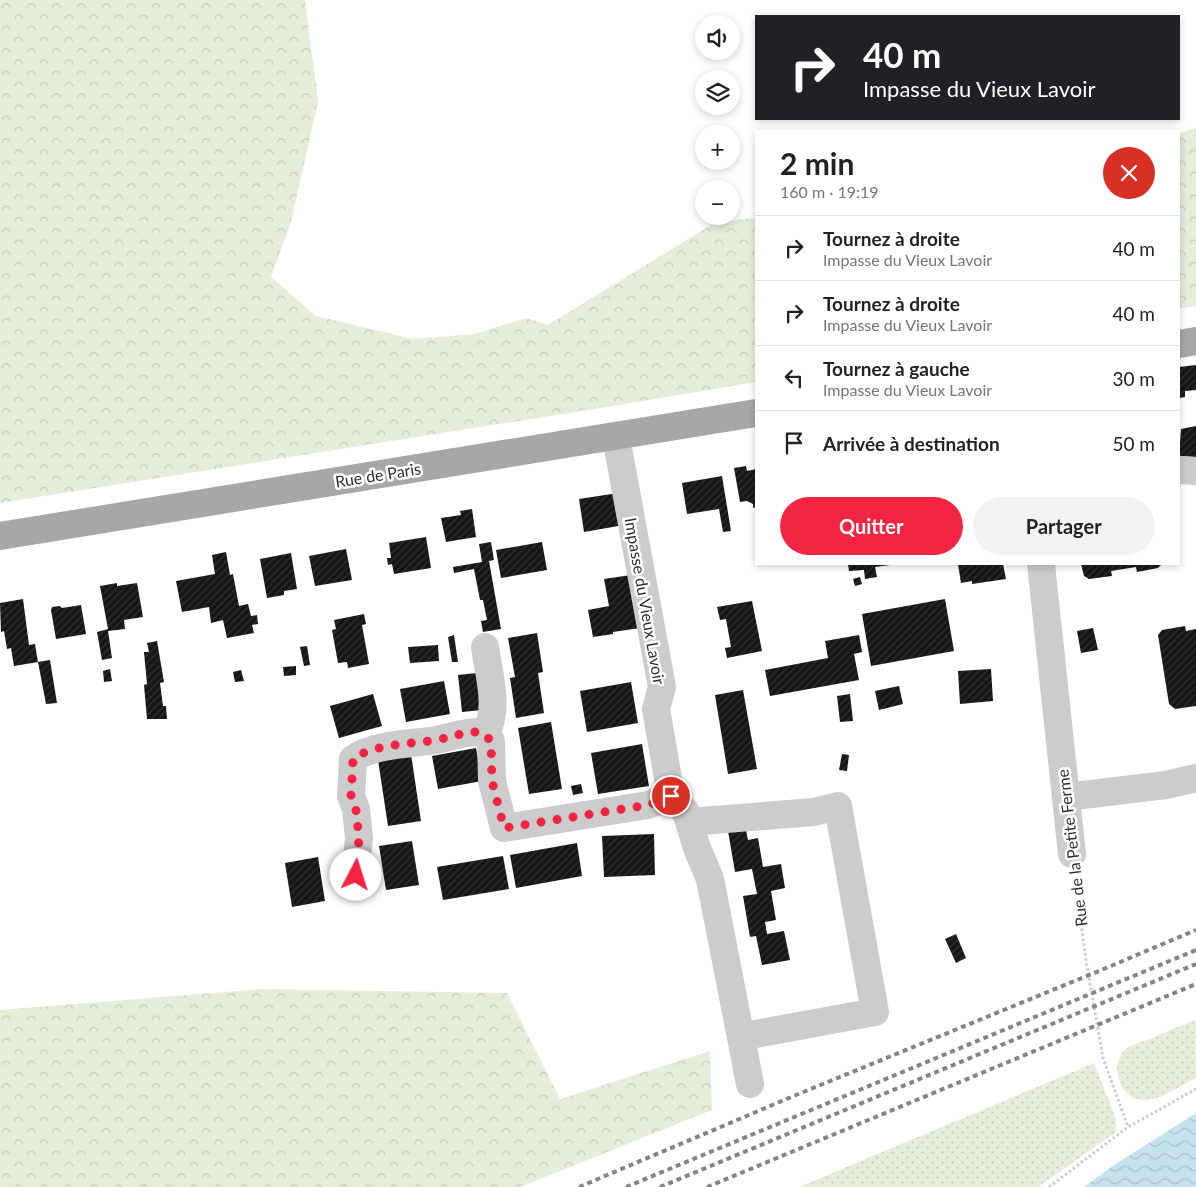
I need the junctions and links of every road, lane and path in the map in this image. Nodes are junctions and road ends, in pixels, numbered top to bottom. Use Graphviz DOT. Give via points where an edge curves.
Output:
graph roads {
  1 [pos="1196,341"];
  2 [pos="1180,344"];
  3 [pos="755,413"];
  4 [pos="616,437"];
  5 [pos="1180,470"];
  6 [pos="1196,471"];
  7 [pos="0,536"];
  8 [pos="1041,565"];
  9 [pos="486,647"];
  10 [pos="485,735"];
  11 [pos="1196,778"];
  12 [pos="671,796"];
  13 [pos="1066,797"];
  14 [pos="689,822"];
  15 [pos="1072,854"];
  16 [pos="356,875"];
  17 [pos="750,1035"];
  18 [pos="750,1084"];
  19 [pos="1196,1089"];
  20 [pos="1128,1127"];
  21 [pos="1049,1187"];
  1 -- 2 [label="main road"];
  3 -- 4 [label="main road, Rue de Paris"];
  4 -- 7 [label="main road, Rue de Paris"];
  4 -- 12 [label="street, Impasse du Vieux Lavoir" via="662,687 656,709"];
  5 -- 6 [label="street"];
  8 -- 13 [label="street, Rue de la Petite Ferme"];
  9 -- 10 [label="street" via="493,710"];
  10 -- 12 [label="street" via="491,741 492,781 504,828 648,805"];
  10 -- 16 [label="street" via="469,732 395,745 361,752 353,759 351,796 359,838"];
  11 -- 13 [label="street" via="1166,785"];
  12 -- 14 [label="street" via="686,812"];
  13 -- 15 [label="street, Rue de la Petite Ferme"];
  14 -- 17 [label="street" via="814,812 838,806 875,1012"];
  14 -- 18 [label="street" via="710,879"];
  15 -- 20 [label="path, Rue de la Petite Ferme" via="1103,1058"];
  19 -- 20 [label="path"];
  20 -- 21 [label="path"];
}
